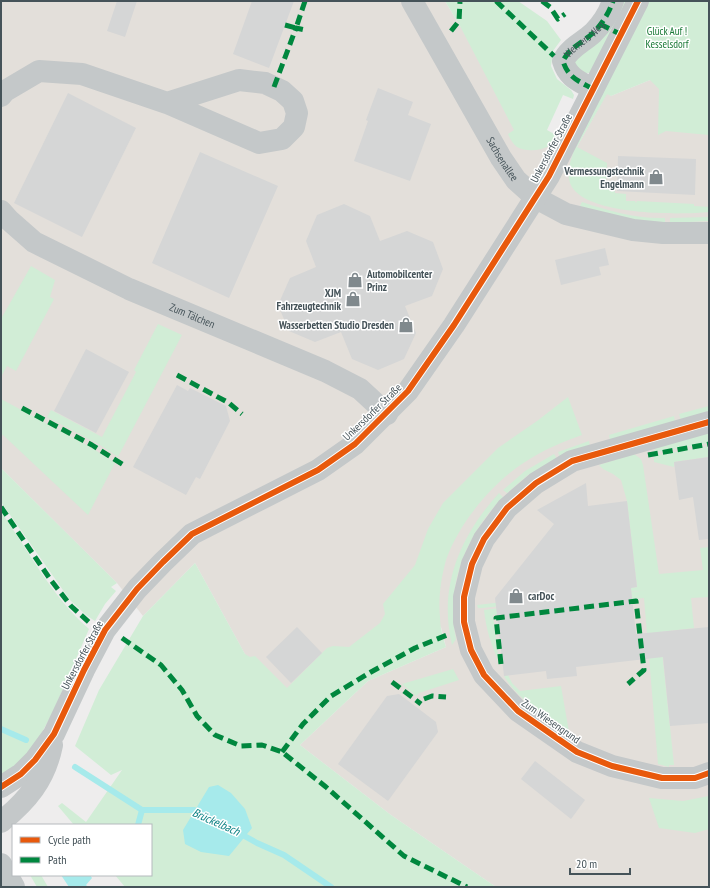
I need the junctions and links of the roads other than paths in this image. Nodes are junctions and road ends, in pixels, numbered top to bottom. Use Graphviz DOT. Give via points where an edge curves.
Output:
graph roads {
  1 [pos="412,1"];
  2 [pos="613,1"];
  3 [pos="638,1"];
  4 [pos="593,89"];
  5 [pos="1,96"];
  6 [pos="166,103"];
  7 [pos="536,198"];
  8 [pos="1,210"];
  9 [pos="709,233"];
  10 [pos="387,414"];
  11 [pos="709,422"];
  12 [pos="54,734"];
  13 [pos="709,773"];
  14 [pos="1,786"];
  15 [pos="1,822"];
  16 [pos="1,864"];
  17 [pos="14,887"];
  1 -- 7 [label="street, Sachsenallee" via="501,158 516,180"];
  2 -- 4 [label="street, Werners Weg" via="603,21 571,50 563,61 568,73"];
  3 -- 4 [label="street, Unkersdorfer Straße"];
  4 -- 7 [label="street, Unkersdorfer Straße"];
  5 -- 6 [label="street" via="39,71 82,74"];
  6 -- 6 [label="street" via="259,143 282,139 294,127 297,113 293,101 282,91 265,83 239,80"];
  7 -- 9 [label="street, Sachsenallee" via="566,214 633,230"];
  7 -- 10 [label="street, Unkersdorfer Straße" via="425,369"];
  8 -- 10 [label="street, Zum Tälchen" via="34,242 129,289 325,371 360,389"];
  10 -- 12 [label="street, Unkersdorfer Straße" via="356,444 318,470 192,534 182,543 137,590 105,630"];
  11 -- 13 [label="street, Zum Wiesengrund" via="572,461 536,482 506,508 484,539 472,564 464,597 464,622 471,650 484,675 518,711 577,752 612,766 662,778 695,778"];
  12 -- 14 [label="street, Unkersdorfer Straße" via="21,774"];
  12 -- 15 [label="street, Unkersdorfer Straße" via="49,759 33,792"];
  16 -- 17 [label="main road"];
}
